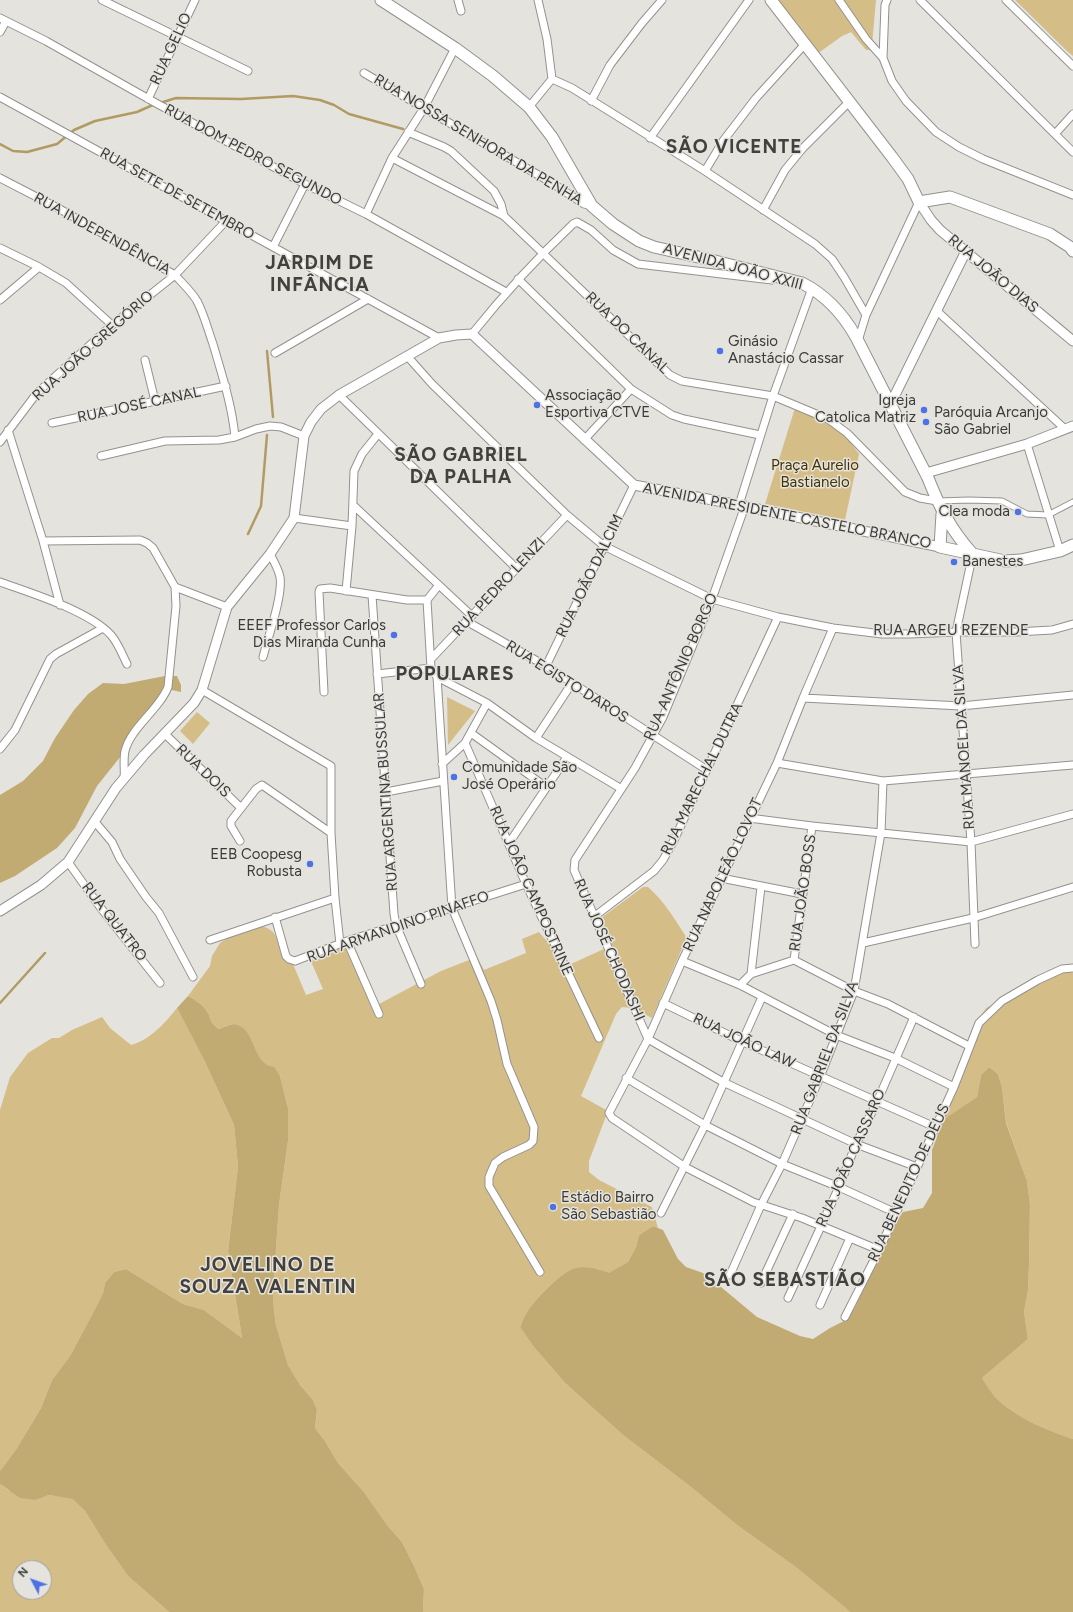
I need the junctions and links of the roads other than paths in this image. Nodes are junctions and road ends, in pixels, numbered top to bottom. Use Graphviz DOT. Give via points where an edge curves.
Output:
graph roads {
  1 [pos="102,0"];
  2 [pos="195,0"];
  3 [pos="381,0"];
  4 [pos="458,0"];
  5 [pos="538,0"];
  6 [pos="662,0"];
  7 [pos="749,0"];
  8 [pos="772,0"];
  9 [pos="839,0"];
  10 [pos="887,0"];
  11 [pos="920,0"];
  12 [pos="1006,0"];
  13 [pos="461,11"];
  14 [pos="3,20"];
  15 [pos="0,32"];
  16 [pos="177,36"];
  17 [pos="805,44"];
  18 [pos="455,48"];
  19 [pos="883,58"];
  20 [pos="1073,66"];
  21 [pos="248,71"];
  22 [pos="364,72"];
  23 [pos="552,79"];
  24 [pos="0,97"];
  25 [pos="151,100"];
  26 [pos="592,101"];
  27 [pos="850,101"];
  28 [pos="529,107"];
  29 [pos="424,108"];
  30 [pos="1073,114"];
  31 [pos="408,132"];
  32 [pos="1055,134"];
  33 [pos="650,138"];
  34 [pos="1073,152"];
  35 [pos="392,158"];
  36 [pos="705,171"];
  37 [pos="0,178"];
  38 [pos="305,184"];
  39 [pos="1073,195"];
  40 [pos="919,202"];
  41 [pos="592,206"];
  42 [pos="763,210"];
  43 [pos="366,214"];
  44 [pos="504,216"];
  45 [pos="226,221"];
  46 [pos="274,247"];
  47 [pos="0,248"];
  48 [pos="1072,248"];
  49 [pos="966,251"];
  50 [pos="543,253"];
  51 [pos="39,267"];
  52 [pos="175,275"];
  53 [pos="518,279"];
  54 [pos="807,286"];
  55 [pos="506,292"];
  56 [pos="368,299"];
  57 [pos="0,300"];
  58 [pos="937,310"];
  59 [pos="866,315"];
  60 [pos="112,325"];
  61 [pos="472,334"];
  62 [pos="439,338"];
  63 [pos="858,341"];
  64 [pos="1073,341"];
  65 [pos="275,353"];
  66 [pos="408,357"];
  67 [pos="145,360"];
  68 [pos="226,386"];
  69 [pos="631,389"];
  70 [pos="339,395"];
  71 [pos="773,396"];
  72 [pos="155,401"];
  73 [pos="891,403"];
  74 [pos="52,423"];
  75 [pos="1069,427"];
  76 [pos="8,430"];
  77 [pos="378,434"];
  78 [pos="760,435"];
  79 [pos="304,436"];
  80 [pos="235,437"];
  81 [pos="584,440"];
  82 [pos="0,442"];
  83 [pos="1027,444"];
  84 [pos="101,456"];
  85 [pos="926,473"];
  86 [pos="634,485"];
  87 [pos="937,501"];
  88 [pos="1073,502"];
  89 [pos="353,505"];
  90 [pos="742,506"];
  91 [pos="942,512"];
  92 [pos="567,515"];
  93 [pos="1048,515"];
  94 [pos="294,518"];
  95 [pos="352,526"];
  96 [pos="43,541"];
  97 [pos="1073,545"];
  98 [pos="604,546"];
  99 [pos="940,547"];
  100 [pos="1060,551"];
  101 [pos="972,553"];
  102 [pos="270,554"];
  103 [pos="516,568"];
  104 [pos="0,582"];
  105 [pos="439,585"];
  106 [pos="175,587"];
  107 [pos="346,591"];
  108 [pos="372,595"];
  109 [pos="712,599"];
  110 [pos="427,600"];
  111 [pos="60,605"];
  112 [pos="227,607"];
  113 [pos="778,617"];
  114 [pos="469,618"];
  115 [pos="1073,624"];
  116 [pos="103,628"];
  117 [pos="833,628"];
  118 [pos="956,632"];
  119 [pos="263,657"];
  120 [pos="431,659"];
  121 [pos="126,664"];
  122 [pos="546,666"];
  123 [pos="431,668"];
  124 [pos="378,674"];
  125 [pos="437,677"];
  126 [pos="572,683"];
  127 [pos="202,690"];
  128 [pos="324,692"];
  129 [pos="1073,695"];
  130 [pos="802,698"];
  131 [pos="487,703"];
  132 [pos="961,706"];
  133 [pos="471,733"];
  134 [pos="165,734"];
  135 [pos="653,735"];
  136 [pos="536,738"];
  137 [pos="465,743"];
  138 [pos="0,749"];
  139 [pos="567,757"];
  140 [pos="777,763"];
  141 [pos="442,764"];
  142 [pos="1073,765"];
  143 [pos="707,770"];
  144 [pos="966,774"];
  145 [pos="124,779"];
  146 [pos="443,781"];
  147 [pos="883,781"];
  148 [pos="546,787"];
  149 [pos="620,788"];
  150 [pos="386,792"];
  151 [pos="241,808"];
  152 [pos="1073,814"];
  153 [pos="749,818"];
  154 [pos="95,822"];
  155 [pos="812,826"];
  156 [pos="331,833"];
  157 [pos="880,833"];
  158 [pos="240,841"];
  159 [pos="970,842"];
  160 [pos="508,843"];
  161 [pos="575,860"];
  162 [pos="68,862"];
  163 [pos="721,878"];
  164 [pos="526,884"];
  165 [pos="761,887"];
  166 [pos="1073,887"];
  167 [pos="802,894"];
  168 [pos="335,898"];
  169 [pos="452,908"];
  170 [pos="0,911"];
  171 [pos="595,916"];
  172 [pos="275,917"];
  173 [pos="974,918"];
  174 [pos="396,925"];
  175 [pos="210,940"];
  176 [pos="347,941"];
  177 [pos="863,943"];
  178 [pos="340,944"];
  179 [pos="975,944"];
  180 [pos="794,960"];
  181 [pos="682,961"];
  182 [pos="1073,968"];
  183 [pos="751,974"];
  184 [pos="193,977"];
  185 [pos="160,983"];
  186 [pos="421,984"];
  187 [pos="740,985"];
  188 [pos="854,991"];
  189 [pos="762,997"];
  190 [pos="663,1003"];
  191 [pos="379,1014"];
  192 [pos="914,1017"];
  193 [pos="836,1035"];
  194 [pos="599,1038"];
  195 [pos="648,1039"];
  196 [pos="741,1041"];
  197 [pos="969,1046"];
  198 [pos="895,1058"];
  199 [pos="820,1077"];
  200 [pos="626,1078"];
  201 [pos="723,1082"];
  202 [pos="954,1087"];
  203 [pos="877,1102"];
  204 [pos="802,1119"];
  205 [pos="705,1125"];
  206 [pos="935,1127"];
  207 [pos="856,1144"];
  208 [pos="782,1164"];
  209 [pos="685,1167"];
  210 [pos="916,1167"];
  211 [pos="839,1187"];
  212 [pos="761,1205"];
  213 [pos="896,1212"];
  214 [pos="661,1213"];
  215 [pos="792,1214"];
  216 [pos="821,1226"];
  217 [pos="850,1238"];
  218 [pos="879,1250"];
  219 [pos="540,1272"];
  220 [pos="730,1275"];
  221 [pos="761,1283"];
  222 [pos="788,1298"];
  223 [pos="820,1305"];
  224 [pos="845,1317"];
  1 -- 16 [label="street"];
  2 -- 16 [label="street, RUA GELIO"];
  3 -- 18 [label="main road, AVENIDA JOÃO XXIII"];
  4 -- 13 [label="street"];
  5 -- 23 [label="street" via="547,39"];
  6 -- 26 [label="street" via="610,65"];
  7 -- 33 [label="street"];
  8 -- 17 [label="main road"];
  9 -- 19 [label="street" via="866,39"];
  10 -- 19 [label="street"];
  11 -- 32 [label="street"];
  12 -- 20 [label="street"];
  14 -- 15 [label="street"];
  14 -- 25 [label="street, RUA DOM PEDRO SEGUNDO"];
  16 -- 21 [label="street"];
  16 -- 25 [label="street, RUA GELIO"];
  17 -- 27 [label="main road"];
  17 -- 36 [label="street" via="756,98 723,141"];
  18 -- 28 [label="main road, AVENIDA JOÃO XXIII"];
  18 -- 29 [label="street"];
  19 -- 39 [label="street" via="892,81 906,101 936,132 982,159"];
  22 -- 29 [label="street, RUA NOSSA SENHORA DA PENHA"];
  23 -- 26 [label="street"];
  23 -- 28 [label="street"];
  24 -- 45 [label="street, RUA SETE DE SETEMBRO"];
  25 -- 38 [label="street, RUA DOM PEDRO SEGUNDO"];
  26 -- 33 [label="street"];
  27 -- 40 [label="main road" via="908,179"];
  27 -- 42 [label="street" via="785,170"];
  28 -- 41 [label="main road, AVENIDA JOÃO XXIII" via="552,137"];
  29 -- 31 [label="street"];
  29 -- 41 [label="street, RUA NOSSA SENHORA DA PENHA" via="584,204"];
  30 -- 32 [label="street"];
  31 -- 35 [label="street"];
  31 -- 44 [label="street" via="451,151 494,191"];
  32 -- 34 [label="street"];
  33 -- 36 [label="street"];
  35 -- 43 [label="street"];
  35 -- 44 [label="street"];
  36 -- 42 [label="street"];
  37 -- 52 [label="street, RUA INDEPENDÊNCIA"];
  38 -- 43 [label="street, RUA DOM PEDRO SEGUNDO"];
  38 -- 46 [label="street"];
  40 -- 48 [label="main road" via="950,197 1050,234"];
  40 -- 49 [label="street, RUA JOÃO DIAS" via="931,220"];
  40 -- 59 [label="street"];
  41 -- 54 [label="main road, AVENIDA JOÃO XXIII" via="638,241 654,247"];
  42 -- 59 [label="street" via="815,244 832,259"];
  43 -- 55 [label="street, RUA DOM PEDRO SEGUNDO"];
  44 -- 50 [label="street, RUA DO CANAL"];
  45 -- 46 [label="street, RUA SETE DE SETEMBRO"];
  45 -- 52 [label="street, RUA JOÃO GREGÓRIO"];
  46 -- 56 [label="street, RUA SETE DE SETEMBRO"];
  47 -- 51 [label="street"];
  49 -- 58 [label="street"];
  49 -- 64 [label="street, RUA JOÃO DIAS"];
  50 -- 53 [label="street"];
  50 -- 54 [label="street" via="577,222 582,223 614,250 638,264"];
  50 -- 71 [label="street, RUA DO CANAL" via="676,379"];
  51 -- 57 [label="street"];
  51 -- 60 [label="street" via="66,283"];
  52 -- 60 [label="street, RUA JOÃO GREGÓRIO"];
  52 -- 68 [label="street, RUA INDEPENDÊNCIA" via="196,300 203,314"];
  53 -- 55 [label="street"];
  53 -- 69 [label="street"];
  54 -- 63 [label="main road, AVENIDA JOÃO XXIII" via="835,308 848,323"];
  54 -- 71 [label="street, RUA ANTÔNIO BORGO"];
  55 -- 61 [label="street"];
  56 -- 62 [label="street, RUA SETE DE SETEMBRO"];
  56 -- 65 [label="street"];
  58 -- 73 [label="street"];
  58 -- 75 [label="street"];
  59 -- 63 [label="street"];
  60 -- 76 [label="street, RUA JOÃO GREGÓRIO" via="37,393"];
  61 -- 62 [label="street"];
  61 -- 81 [label="street, AVENIDA PRESIDENTE CASTELO BRANCO"];
  62 -- 66 [label="street"];
  63 -- 73 [label="main road, AVENIDA JOÃO XXIII"];
  66 -- 70 [label="street"];
  66 -- 92 [label="street, RUA ARGEU REZENDE" via="432,384"];
  67 -- 72 [label="street"];
  68 -- 72 [label="street, RUA JOSÉ CANAL"];
  68 -- 80 [label="street, RUA INDEPENDÊNCIA"];
  69 -- 78 [label="street" via="672,415"];
  69 -- 81 [label="street"];
  70 -- 77 [label="street"];
  70 -- 79 [label="street" via="321,409"];
  71 -- 78 [label="street, RUA ANTÔNIO BORGO"];
  71 -- 87 [label="street, RUA DO CANAL" via="838,425 905,492"];
  72 -- 74 [label="street, RUA JOSÉ CANAL"];
  73 -- 85 [label="main road, AVENIDA JOÃO XXIII"];
  75 -- 83 [label="street"];
  76 -- 82 [label="street, RUA JOÃO GREGÓRIO"];
  76 -- 96 [label="street"];
  77 -- 89 [label="street" via="362,454 354,471"];
  77 -- 103 [label="street"];
  78 -- 90 [label="street, RUA ANTÔNIO BORGO"];
  79 -- 80 [label="street" via="281,427 270,426"];
  79 -- 94 [label="street"];
  80 -- 84 [label="street" via="219,440 166,441"];
  81 -- 86 [label="street, AVENIDA PRESIDENTE CASTELO BRANCO"];
  83 -- 85 [label="street"];
  83 -- 93 [label="street"];
  85 -- 87 [label="main road, AVENIDA JOÃO XXIII"];
  86 -- 90 [label="street, AVENIDA PRESIDENTE CASTELO BRANCO"];
  86 -- 98 [label="street, RUA JOÃO DALCIM"];
  87 -- 91 [label="main road, AVENIDA JOÃO XXIII"];
  87 -- 93 [label="street" via="1002,501 1027,514"];
  88 -- 93 [label="street"];
  89 -- 95 [label="street"];
  89 -- 105 [label="street, RUA EGISTO DAROS"];
  90 -- 99 [label="street, AVENIDA PRESIDENTE CASTELO BRANCO"];
  90 -- 109 [label="street, RUA ANTÔNIO BORGO"];
  91 -- 99 [label="main road"];
  91 -- 101 [label="main road, AVENIDA JOÃO XXIII" via="954,533"];
  92 -- 98 [label="street, RUA ARGEU REZENDE"];
  92 -- 103 [label="street, RUA PEDRO LENZI"];
  93 -- 100 [label="street"];
  94 -- 95 [label="street"];
  94 -- 102 [label="street"];
  95 -- 107 [label="street"];
  96 -- 106 [label="street" via="140,540 147,543 158,555"];
  96 -- 111 [label="street"];
  97 -- 100 [label="main road, AVENIDA PRESIDENTE CASTELO BRANCO"];
  98 -- 109 [label="street, RUA ARGEU REZENDE"];
  98 -- 122 [label="street, RUA JOÃO DALCIM"];
  99 -- 101 [label="main road, AVENIDA PRESIDENTE CASTELO BRANCO"];
  100 -- 101 [label="main road, AVENIDA PRESIDENTE CASTELO BRANCO" via="1005,561"];
  101 -- 118 [label="street, RUA MANOEL DA SILVA"];
  102 -- 112 [label="street"];
  102 -- 119 [label="street" via="280,579 275,613"];
  103 -- 114 [label="street, RUA PEDRO LENZI"];
  104 -- 111 [label="street"];
  105 -- 110 [label="street"];
  105 -- 114 [label="street, RUA EGISTO DAROS"];
  106 -- 112 [label="street"];
  106 -- 145 [label="street" via="176,606 168,687 125,751"];
  107 -- 108 [label="street"];
  107 -- 128 [label="street" via="322,588 319,592"];
  108 -- 110 [label="street"];
  108 -- 124 [label="street, RUA ARGENTINA BUSSULAR"];
  109 -- 113 [label="street, RUA ARGEU REZENDE"];
  109 -- 135 [label="street, RUA ANTÔNIO BORGO"];
  110 -- 120 [label="street"];
  111 -- 116 [label="street"];
  112 -- 127 [label="street"];
  113 -- 117 [label="street, RUA ARGEU REZENDE"];
  113 -- 143 [label="street, RUA MARECHAL DUTRA"];
  114 -- 120 [label="street, RUA PEDRO LENZI"];
  114 -- 122 [label="street, RUA EGISTO DAROS"];
  115 -- 118 [label="street, RUA ARGEU REZENDE" via="1052,630"];
  116 -- 121 [label="street" via="115,640"];
  116 -- 138 [label="street" via="50,659 15,730"];
  117 -- 118 [label="street, RUA ARGEU REZENDE" via="882,634"];
  117 -- 130 [label="street, RUA NAPOLEÃO LOVOT"];
  118 -- 132 [label="street, RUA MANOEL DA SILVA"];
  120 -- 123 [label="street"];
  122 -- 126 [label="street, RUA EGISTO DAROS"];
  123 -- 124 [label="street"];
  123 -- 125 [label="street"];
  124 -- 150 [label="street, RUA ARGENTINA BUSSULAR"];
  125 -- 131 [label="street"];
  125 -- 141 [label="street"];
  126 -- 135 [label="street, RUA EGISTO DAROS"];
  126 -- 136 [label="street"];
  127 -- 134 [label="street" via="194,703"];
  127 -- 156 [label="street" via="331,766"];
  129 -- 132 [label="street"];
  130 -- 132 [label="street"];
  130 -- 140 [label="street, RUA NAPOLEÃO LOVOT"];
  131 -- 133 [label="street"];
  131 -- 136 [label="street"];
  132 -- 144 [label="street, RUA MANOEL DA SILVA"];
  133 -- 137 [label="street"];
  133 -- 148 [label="street"];
  134 -- 145 [label="street"];
  134 -- 151 [label="street, RUA DOIS"];
  135 -- 143 [label="street, RUA EGISTO DAROS"];
  135 -- 149 [label="street, RUA ANTÔNIO BORGO" via="635,768"];
  136 -- 139 [label="street"];
  137 -- 141 [label="street"];
  137 -- 160 [label="street, RUA JOÃO CAMPOSTRINE"];
  139 -- 148 [label="street"];
  139 -- 149 [label="street"];
  140 -- 147 [label="street"];
  140 -- 153 [label="street, RUA NAPOLEÃO LOVOT"];
  141 -- 146 [label="street"];
  142 -- 144 [label="street"];
  143 -- 171 [label="street, RUA MARECHAL DUTRA" via="663,860 654,871"];
  144 -- 147 [label="street"];
  144 -- 159 [label="street, RUA MANOEL DA SILVA"];
  145 -- 154 [label="street"];
  146 -- 150 [label="street"];
  146 -- 169 [label="street"];
  147 -- 157 [label="street, RUA GABRIEL DA SILVA"];
  148 -- 160 [label="street"];
  149 -- 161 [label="street, RUA ANTÔNIO BORGO"];
  150 -- 174 [label="street, RUA ARGENTINA BUSSULAR"];
  151 -- 156 [label="street" via="256,789 263,786"];
  151 -- 158 [label="street" via="232,818 231,824"];
  152 -- 159 [label="street"];
  153 -- 155 [label="street"];
  153 -- 163 [label="street, RUA NAPOLEÃO LOVOT"];
  154 -- 162 [label="street"];
  154 -- 184 [label="street" via="112,842 146,898 160,913"];
  155 -- 157 [label="street"];
  155 -- 167 [label="street, RUA JOÃO BOSS"];
  156 -- 168 [label="street"];
  157 -- 159 [label="street"];
  157 -- 177 [label="street, RUA GABRIEL DA SILVA"];
  159 -- 173 [label="street, RUA MANOEL DA SILVA"];
  160 -- 164 [label="street, RUA JOÃO CAMPOSTRINE"];
  161 -- 171 [label="street, RUA JOSÉ CHODASHI" via="574,870"];
  162 -- 170 [label="street" via="41,885"];
  162 -- 185 [label="street, RUA QUATRO"];
  163 -- 165 [label="street"];
  163 -- 181 [label="street, RUA NAPOLEÃO LOVOT"];
  164 -- 169 [label="street, RUA ARMANDINO PINAFFO"];
  164 -- 194 [label="street, RUA JOÃO CAMPOSTRINE"];
  165 -- 167 [label="street"];
  165 -- 183 [label="street"];
  166 -- 173 [label="street"];
  167 -- 180 [label="street, RUA JOÃO BOSS"];
  168 -- 172 [label="street"];
  168 -- 178 [label="street"];
  169 -- 174 [label="street, RUA ARMANDINO PINAFFO"];
  169 -- 219 [label="street" via="491,1001 507,1064 534,1127 534,1135 529,1146 495,1163 489,1177 489,1186"];
  171 -- 195 [label="street, RUA JOSÉ CHODASHI"];
  172 -- 175 [label="street"];
  172 -- 178 [label="street, RUA ARMANDINO PINAFFO" via="286,956 292,960 299,960"];
  173 -- 177 [label="street"];
  173 -- 179 [label="street, RUA MANOEL DA SILVA"];
  174 -- 176 [label="street, RUA ARMANDINO PINAFFO"];
  174 -- 186 [label="street, RUA ARGENTINA BUSSULAR"];
  176 -- 178 [label="street, RUA ARMANDINO PINAFFO"];
  176 -- 191 [label="street"];
  177 -- 188 [label="street, RUA GABRIEL DA SILVA"];
  180 -- 183 [label="street"];
  180 -- 188 [label="street"];
  181 -- 187 [label="street"];
  181 -- 190 [label="street, RUA NAPOLEÃO LOVOT"];
  182 -- 197 [label="street, RUA BENEDITO DE DEUS" via="1062,969 1038,980 1002,1001 978,1023"];
  183 -- 187 [label="street"];
  187 -- 189 [label="street"];
  188 -- 192 [label="street"];
  188 -- 193 [label="street, RUA GABRIEL DA SILVA"];
  189 -- 193 [label="street"];
  189 -- 196 [label="street"];
  190 -- 195 [label="street, RUA NAPOLEÃO LOVOT"];
  190 -- 196 [label="street, RUA JOÃO LAW"];
  192 -- 197 [label="street"];
  192 -- 198 [label="street, RUA JOÃO CASSARO"];
  193 -- 198 [label="street"];
  193 -- 199 [label="street, RUA GABRIEL DA SILVA"];
  195 -- 200 [label="street, RUA NAPOLEÃO LOVOT"];
  195 -- 201 [label="street"];
  196 -- 199 [label="street, RUA JOÃO LAW"];
  196 -- 201 [label="street"];
  197 -- 202 [label="street, RUA BENEDITO DE DEUS"];
  198 -- 202 [label="street"];
  198 -- 203 [label="street, RUA JOÃO CASSARO"];
  199 -- 203 [label="street, RUA JOÃO LAW"];
  199 -- 204 [label="street, RUA GABRIEL DA SILVA"];
  200 -- 205 [label="street"];
  200 -- 209 [label="street, RUA NAPOLEÃO LOVOT" via="610,1109 612,1118"];
  201 -- 204 [label="street"];
  201 -- 205 [label="street"];
  202 -- 206 [label="street, RUA BENEDITO DE DEUS"];
  203 -- 206 [label="street, RUA JOÃO LAW"];
  203 -- 207 [label="street, RUA JOÃO CASSARO"];
  204 -- 207 [label="street"];
  204 -- 208 [label="street, RUA GABRIEL DA SILVA"];
  205 -- 208 [label="street"];
  205 -- 209 [label="street"];
  206 -- 210 [label="street, RUA BENEDITO DE DEUS"];
  207 -- 210 [label="street"];
  207 -- 211 [label="street, RUA JOÃO CASSARO"];
  208 -- 211 [label="street"];
  208 -- 212 [label="street, RUA GABRIEL DA SILVA"];
  209 -- 212 [label="street"];
  209 -- 214 [label="street"];
  210 -- 213 [label="street, RUA BENEDITO DE DEUS"];
  211 -- 213 [label="street"];
  211 -- 216 [label="street, RUA JOÃO CASSARO"];
  212 -- 215 [label="street"];
  212 -- 220 [label="street, RUA GABRIEL DA SILVA"];
  213 -- 218 [label="street, RUA BENEDITO DE DEUS"];
  215 -- 216 [label="street"];
  215 -- 221 [label="street"];
  216 -- 217 [label="street"];
  216 -- 222 [label="street, RUA JOÃO CASSARO"];
  217 -- 218 [label="street"];
  217 -- 223 [label="street"];
  218 -- 224 [label="street, RUA BENEDITO DE DEUS"];
}
